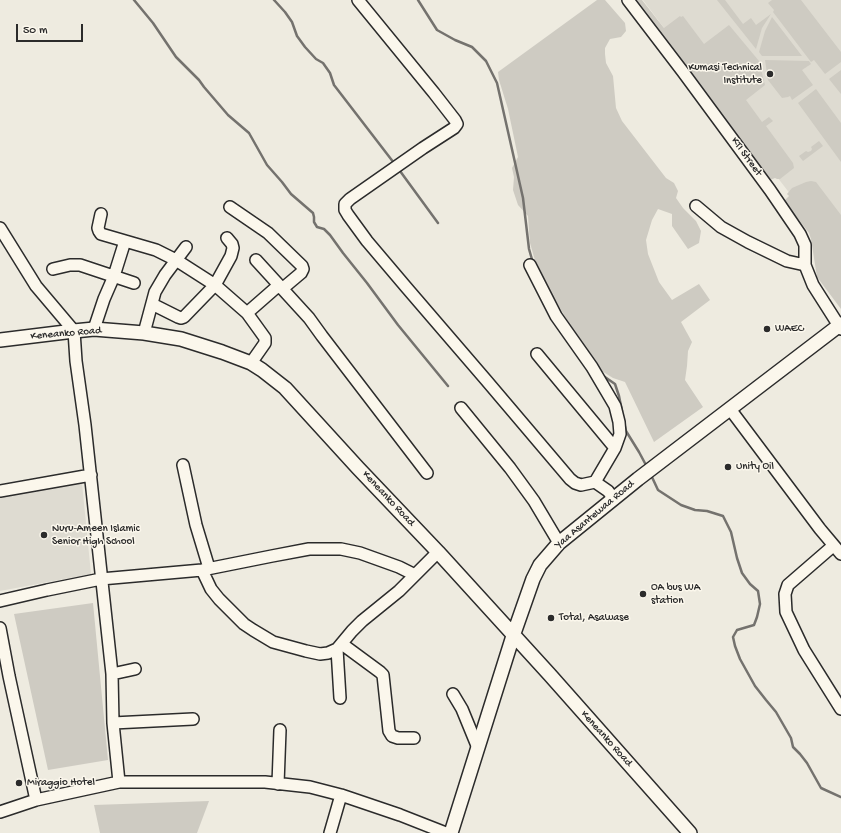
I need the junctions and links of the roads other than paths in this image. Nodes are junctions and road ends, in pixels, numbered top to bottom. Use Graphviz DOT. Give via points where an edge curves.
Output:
graph roads {
  1 [pos="358,0"];
  2 [pos="628,0"];
  3 [pos="696,206"];
  4 [pos="230,207"];
  5 [pos="101,214"];
  6 [pos="1,232"];
  7 [pos="227,238"];
  8 [pos="124,241"];
  9 [pos="186,248"];
  10 [pos="176,260"];
  11 [pos="256,260"];
  12 [pos="530,265"];
  13 [pos="805,265"];
  14 [pos="53,269"];
  15 [pos="114,276"];
  16 [pos="134,283"];
  17 [pos="215,285"];
  18 [pos="281,287"];
  19 [pos="152,304"];
  20 [pos="247,313"];
  21 [pos="840,326"];
  22 [pos="94,329"];
  23 [pos="74,331"];
  24 [pos="144,333"];
  25 [pos="0,340"];
  26 [pos="537,354"];
  27 [pos="251,363"];
  28 [pos="461,408"];
  29 [pos="730,409"];
  30 [pos="615,448"];
  31 [pos="183,465"];
  32 [pos="427,473"];
  33 [pos="91,475"];
  34 [pos="595,482"];
  35 [pos="0,491"];
  36 [pos="614,499"];
  37 [pos="559,543"];
  38 [pos="837,550"];
  39 [pos="438,552"];
  40 [pos="205,569"];
  41 [pos="415,575"];
  42 [pos="101,580"];
  43 [pos="0,601"];
  44 [pos="0,628"];
  45 [pos="513,636"];
  46 [pos="340,647"];
  47 [pos="135,669"];
  48 [pos="112,674"];
  49 [pos="4,677"];
  50 [pos="453,694"];
  51 [pos="340,698"];
  52 [pos="841,709"];
  53 [pos="193,719"];
  54 [pos="113,722"];
  55 [pos="280,730"];
  56 [pos="414,738"];
  57 [pos="478,748"];
  58 [pos="119,782"];
  59 [pos="278,784"];
  60 [pos="341,795"];
  61 [pos="36,800"];
  62 [pos="0,812"];
  63 [pos="330,833"];
  64 [pos="446,833"];
  65 [pos="451,833"];
  66 [pos="690,833"];
  1 -- 34 [label="street" via="457,124 350,199 345,204 345,210 367,241 570,479 581,485"];
  2 -- 13 [label="street, KTI Street" via="800,234 805,245"];
  3 -- 13 [label="street" via="721,227 748,242 787,261"];
  4 -- 18 [label="street" via="268,233 302,266 301,273"];
  5 -- 8 [label="street" via="98,228 101,234"];
  6 -- 23 [label="street" via="36,286"];
  7 -- 17 [label="street" via="233,248 231,256"];
  8 -- 10 [label="street" via="156,250"];
  8 -- 15 [label="street"];
  9 -- 10 [label="street"];
  10 -- 17 [label="street"];
  10 -- 19 [label="street" via="155,292"];
  11 -- 18 [label="street"];
  12 -- 30 [label="street" via="556,316 592,367 615,406 620,434"];
  13 -- 21 [label="street, KTI Street" via="813,285"];
  14 -- 15 [label="street" via="70,265 80,266"];
  15 -- 16 [label="street"];
  15 -- 22 [label="street"];
  17 -- 19 [label="street" via="181,318"];
  17 -- 20 [label="street"];
  18 -- 20 [label="street"];
  18 -- 32 [label="street" via="309,318"];
  19 -- 24 [label="street"];
  20 -- 27 [label="street" via="265,338 265,343"];
  21 -- 29 [label="street, Yaa Asantewaa Road"];
  22 -- 23 [label="street, Keneanko Road"];
  22 -- 24 [label="street, Keneanko Road"];
  23 -- 25 [label="street, Keneanko Road"];
  23 -- 33 [label="street"];
  24 -- 27 [label="street, Keneanko Road" via="181,339"];
  26 -- 30 [label="street"];
  27 -- 39 [label="street, Keneanko Road" via="285,388"];
  28 -- 37 [label="street" via="534,501"];
  29 -- 36 [label="street, Yaa Asantewaa Road"];
  29 -- 38 [label="street"];
  30 -- 34 [label="street"];
  31 -- 40 [label="street"];
  33 -- 35 [label="street"];
  33 -- 42 [label="street"];
  34 -- 36 [label="street"];
  36 -- 37 [label="street, Yaa Asantewaa Road"];
  37 -- 45 [label="street, Yaa Asantewaa Road" via="540,565 533,579"];
  38 -- 52 [label="street" via="788,585 785,594 786,612 804,650"];
  39 -- 41 [label="street"];
  39 -- 45 [label="street, Keneanko Road"];
  40 -- 41 [label="street" via="309,549 341,549 360,552"];
  40 -- 42 [label="street"];
  40 -- 46 [label="street" via="211,589 219,599 244,624 273,642 320,654"];
  41 -- 46 [label="street" via="362,621"];
  42 -- 43 [label="street"];
  42 -- 48 [label="street"];
  44 -- 49 [label="street"];
  45 -- 57 [label="street, Yaa Asantewaa Road"];
  45 -- 66 [label="street, Keneanko Road"];
  46 -- 51 [label="street"];
  46 -- 56 [label="street" via="383,675 389,731 392,736"];
  47 -- 48 [label="street"];
  48 -- 54 [label="street"];
  49 -- 61 [label="street"];
  50 -- 57 [label="street"];
  53 -- 54 [label="street"];
  54 -- 58 [label="street"];
  55 -- 59 [label="street"];
  57 -- 65 [label="street, Yaa Asantewaa Road"];
  58 -- 59 [label="street"];
  58 -- 61 [label="street"];
  59 -- 60 [label="street"];
  60 -- 63 [label="street"];
  60 -- 64 [label="street"];
  61 -- 62 [label="street"];
}
